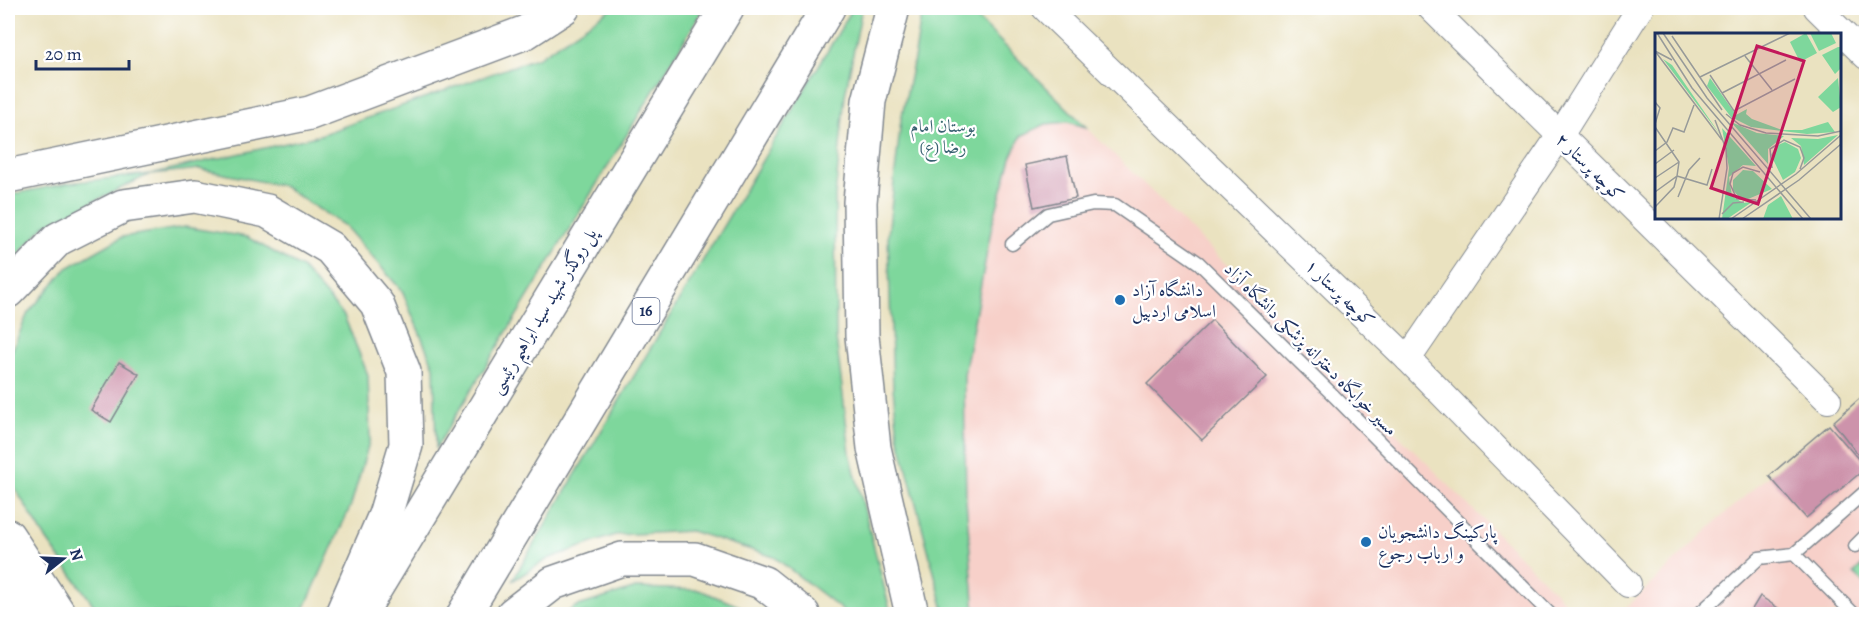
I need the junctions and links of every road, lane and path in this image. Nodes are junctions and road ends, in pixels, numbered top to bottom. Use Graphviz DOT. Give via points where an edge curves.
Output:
graph roads {
  1 [pos="563,8"];
  2 [pos="727,8"];
  3 [pos="828,8"];
  4 [pos="892,8"];
  5 [pos="1045,8"];
  6 [pos="1431,8"];
  7 [pos="1640,8"];
  8 [pos="1817,8"];
  9 [pos="1866,56"];
  10 [pos="1559,136"];
  11 [pos="8,176"];
  12 [pos="1012,244"];
  13 [pos="8,291"];
  14 [pos="1408,359"];
  15 [pos="1828,400"];
  16 [pos="1866,491"];
  17 [pos="1866,535"];
  18 [pos="8,536"];
  19 [pos="1855,546"];
  20 [pos="1794,554"];
  21 [pos="1628,584"];
  22 [pos="8,587"];
  23 [pos="41,615"];
  24 [pos="58,615"];
  25 [pos="342,615"];
  26 [pos="359,615"];
  27 [pos="464,615"];
  28 [pos="513,615"];
  29 [pos="803,615"];
  30 [pos="912,615"];
  31 [pos="1550,615"];
  32 [pos="1699,615"];
  33 [pos="1854,615"];
  1 -- 11 [label="highway" via="526,32 310,113"];
  2 -- 26 [label="highway, پل روگذر شهید سید ابراهیم رئیسی"];
  3 -- 27 [label="highway, 16"];
  4 -- 30 [label="highway" via="869,101 860,202 862,336 874,448"];
  5 -- 14 [label="street, کوچه پرستار ۱"];
  6 -- 10 [label="street, کوچه پرستار ۲"];
  7 -- 10 [label="street"];
  8 -- 9 [label="street"];
  10 -- 14 [label="street"];
  10 -- 15 [label="street, کوچه پرستار ۲"];
  12 -- 31 [label="lane, مسیر خوابگاه دخترانه پزشکی دانشگاه آزاد" via="1048,214 1093,204 1115,205 1199,263"];
  13 -- 25 [label="highway" via="58,239 123,206 195,196 267,211 330,248 377,304 404,372 405,393 406,445 386,515"];
  14 -- 21 [label="street, کوچه پرستار ۱"];
  16 -- 20 [label="lane"];
  17 -- 19 [label="lane"];
  18 -- 24 [label="highway"];
  20 -- 32 [label="lane" via="1759,558"];
  20 -- 33 [label="lane"];
  22 -- 23 [label="highway"];
  28 -- 29 [label="highway" via="553,583 622,559 695,560 764,584"];
}
